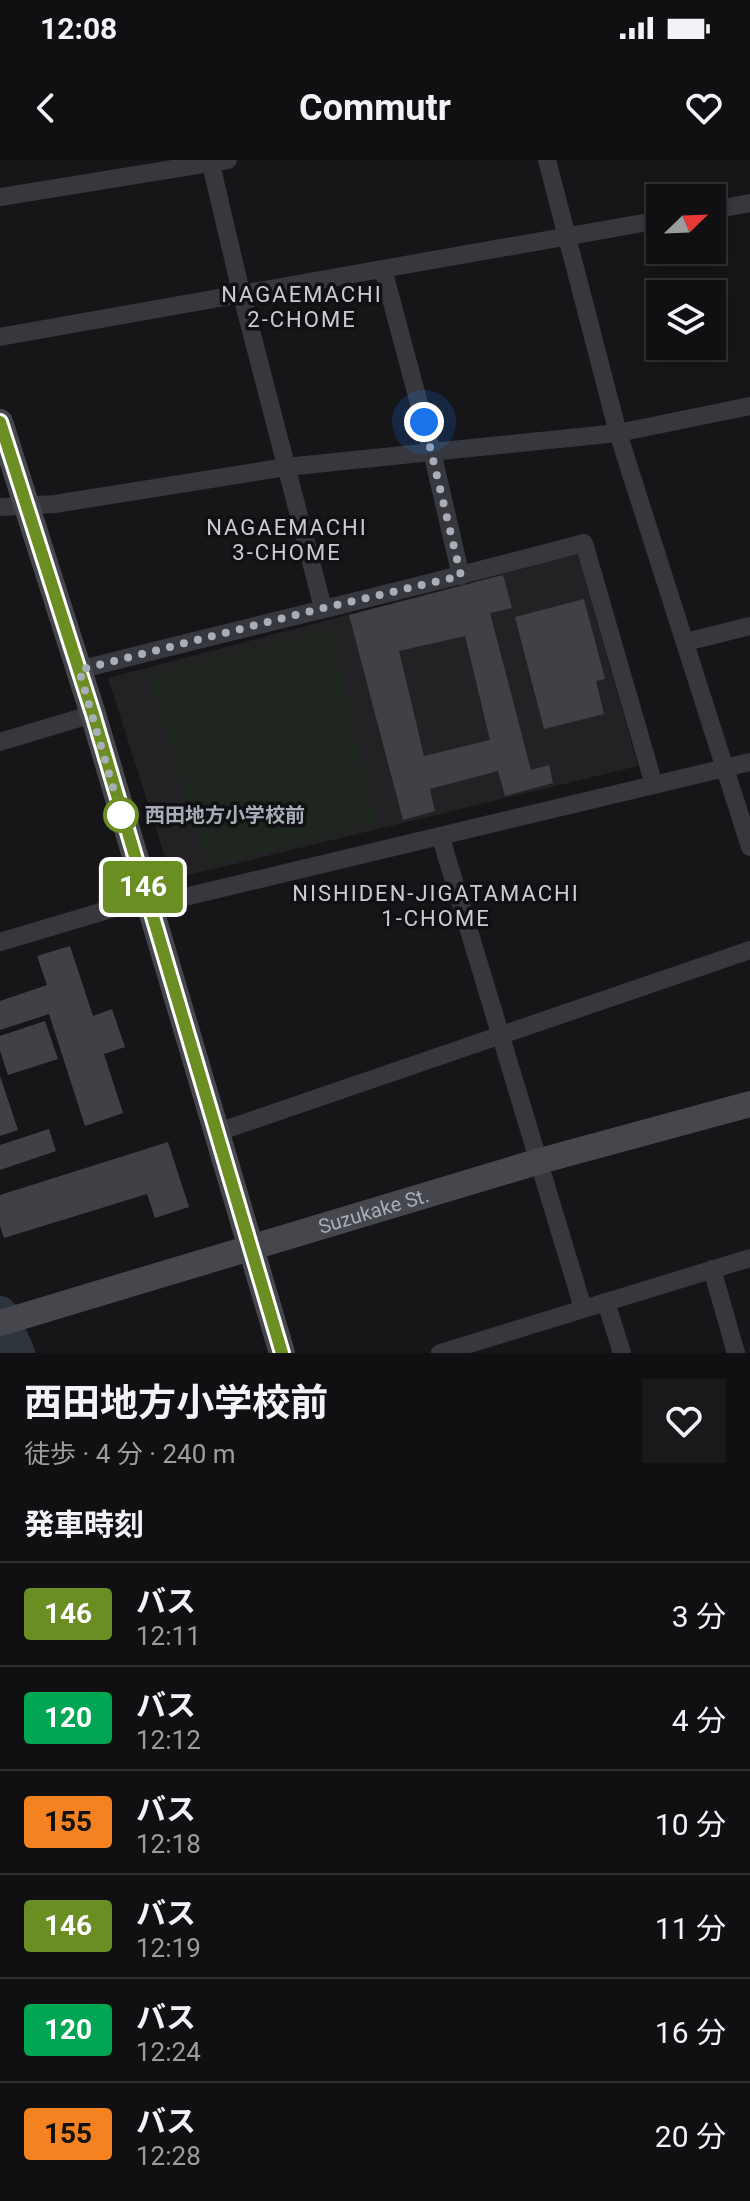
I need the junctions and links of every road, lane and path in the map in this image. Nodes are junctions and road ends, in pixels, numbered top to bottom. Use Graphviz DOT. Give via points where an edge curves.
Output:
graph roads {
  1 [pos="547,160"];
  2 [pos="216,161"];
  3 [pos="0,197"];
  4 [pos="750,203"];
  5 [pos="726,207"];
  6 [pos="646,223"];
  7 [pos="568,237"];
  8 [pos="383,269"];
  9 [pos="241,292"];
  10 [pos="0,337"];
  11 [pos="750,406"];
  12 [pos="0,422"];
  13 [pos="618,433"];
  14 [pos="432,452"];
  15 [pos="286,467"];
  16 [pos="0,507"];
  17 [pos="27,507"];
  18 [pos="461,576"];
  19 [pos="323,608"];
  20 [pos="750,626"];
  21 [pos="686,642"];
  22 [pos="79,670"];
  23 [pos="93,714"];
  24 [pos="0,742"];
  25 [pos="750,762"];
  26 [pos="725,768"];
  27 [pos="654,785"];
  28 [pos="441,838"];
  29 [pos="750,847"];
  30 [pos="147,903"];
  31 [pos="0,942"];
  32 [pos="750,950"];
  33 [pos="502,1035"];
  34 [pos="750,1104"];
  35 [pos="215,1133"];
  36 [pos="540,1161"];
  37 [pos="250,1248"];
  38 [pos="750,1258"];
  39 [pos="712,1269"];
  40 [pos="606,1302"];
  41 [pos="583,1308"];
  42 [pos="0,1323"];
  43 [pos="282,1353"];
  44 [pos="440,1353"];
  45 [pos="622,1353"];
  46 [pos="736,1353"];
  1 -- 7 [label="street"];
  2 -- 3 [label="street"];
  2 -- 9 [label="street"];
  4 -- 5 [label="street"];
  6 -- 7 [label="street"];
  7 -- 8 [label="street"];
  7 -- 13 [label="street"];
  8 -- 9 [label="street"];
  8 -- 14 [label="street"];
  9 -- 10 [label="street"];
  9 -- 15 [label="street"];
  11 -- 13 [label="street"];
  12 -- 17 [label="street"];
  13 -- 14 [label="street"];
  13 -- 21 [label="street"];
  14 -- 15 [label="street"];
  14 -- 18 [label="street"];
  15 -- 17 [label="street"];
  15 -- 19 [label="street"];
  16 -- 17 [label="street"];
  17 -- 22 [label="street"];
  18 -- 19 [label="street"];
  18 -- 27 [label="street" via="584,543"];
  19 -- 22 [label="street"];
  20 -- 21 [label="street"];
  21 -- 26 [label="street"];
  22 -- 23 [label="street"];
  23 -- 24 [label="street"];
  23 -- 30 [label="street"];
  25 -- 26 [label="street"];
  26 -- 27 [label="street"];
  26 -- 29 [label="street"];
  27 -- 28 [label="street"];
  28 -- 30 [label="street"];
  28 -- 33 [label="street"];
  30 -- 31 [label="street"];
  30 -- 35 [label="street"];
  32 -- 33 [label="street"];
  33 -- 35 [label="street"];
  33 -- 36 [label="street"];
  34 -- 36 [label="street, Suzukake St."];
  35 -- 37 [label="street"];
  36 -- 37 [label="street, Suzukake St."];
  36 -- 41 [label="street"];
  37 -- 42 [label="street, Suzukake St."];
  37 -- 43 [label="street"];
  38 -- 39 [label="street"];
  39 -- 40 [label="street"];
  39 -- 46 [label="street"];
  40 -- 41 [label="street"];
  40 -- 45 [label="street"];
  41 -- 44 [label="street"];
}
